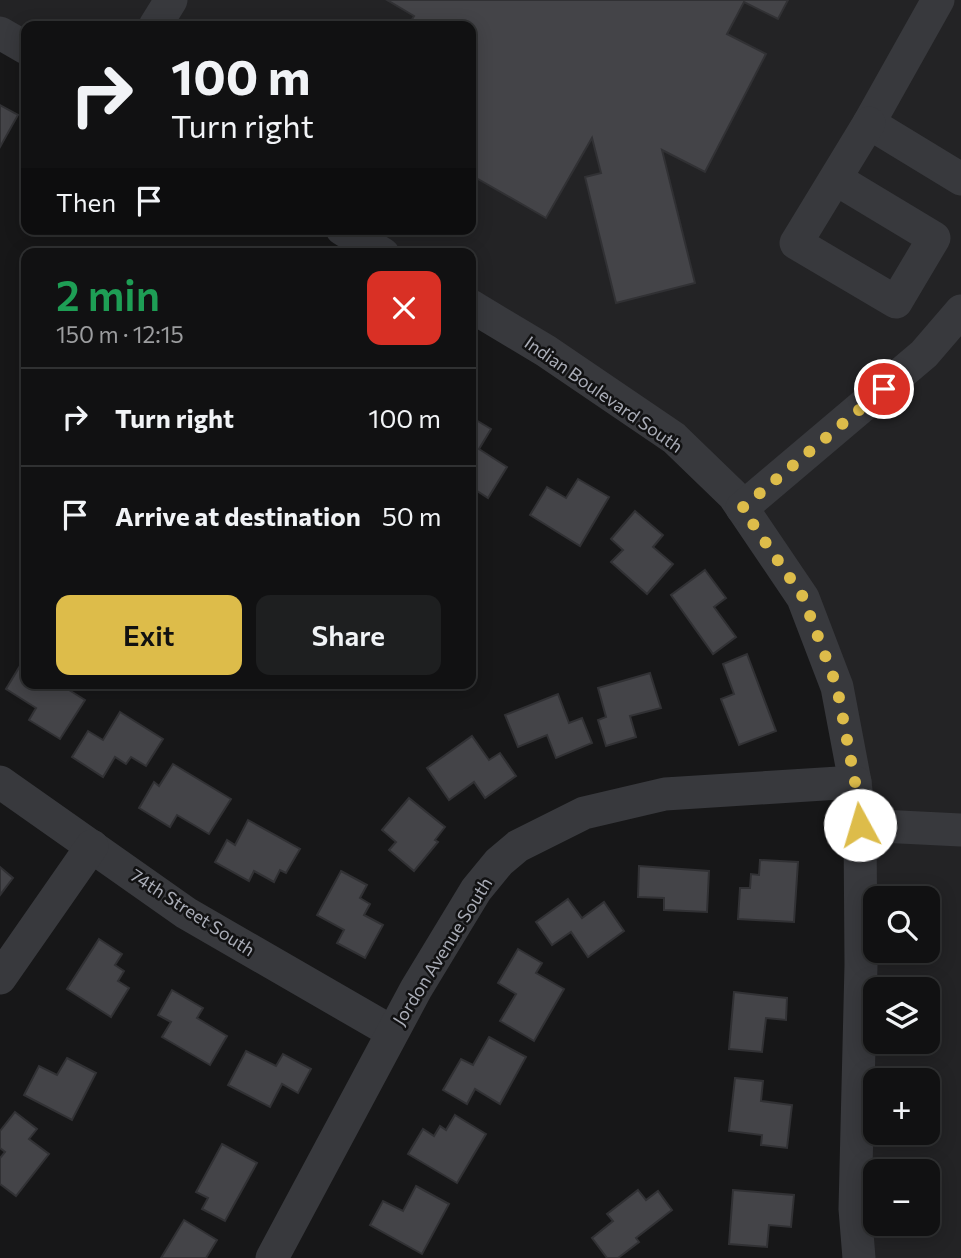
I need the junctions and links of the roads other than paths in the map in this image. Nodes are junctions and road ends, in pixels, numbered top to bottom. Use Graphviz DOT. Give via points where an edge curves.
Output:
graph roads {
  1 [pos="171,0"];
  2 [pos="937,0"];
  3 [pos="158,21"];
  4 [pos="0,33"];
  5 [pos="21,45"];
  6 [pos="869,123"];
  7 [pos="836,178"];
  8 [pos="961,179"];
  9 [pos="352,235"];
  10 [pos="373,248"];
  11 [pos="476,309"];
  12 [pos="961,311"];
  13 [pos="742,508"];
  14 [pos="0,782"];
  15 [pos="855,782"];
  16 [pos="860,825"];
  17 [pos="961,830"];
  18 [pos="92,846"];
  19 [pos="0,978"];
  20 [pos="393,1032"];
  21 [pos="272,1258"];
  22 [pos="859,1258"];
  1 -- 3 [label="street"];
  2 -- 6 [label="street"];
  4 -- 5 [label="street"];
  6 -- 7 [label="street"];
  6 -- 8 [label="street"];
  9 -- 10 [label="street"];
  11 -- 13 [label="street, Indian Boulevard South" via="674,438"];
  12 -- 13 [label="street" via="924,355"];
  13 -- 15 [label="street, Indian Boulevard South" via="803,597 837,687"];
  14 -- 18 [label="street, 74th Street South"];
  15 -- 16 [label="street, Indian Boulevard South"];
  15 -- 20 [label="street, Jordon Avenue South" via="664,794 584,813 518,846 476,890"];
  16 -- 17 [label="street"];
  16 -- 22 [label="street, Indian Boulevard South" via="855,1209"];
  18 -- 19 [label="street"];
  18 -- 20 [label="street, 74th Street South" via="186,912"];
  20 -- 21 [label="street, Jordon Avenue South"];
}
